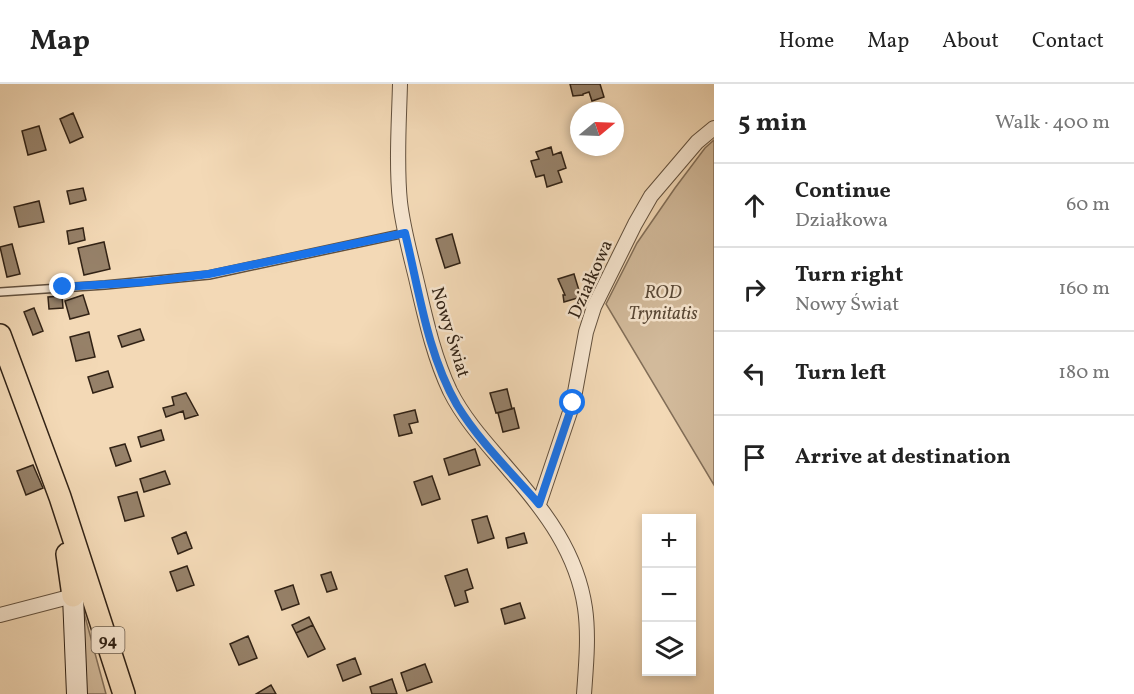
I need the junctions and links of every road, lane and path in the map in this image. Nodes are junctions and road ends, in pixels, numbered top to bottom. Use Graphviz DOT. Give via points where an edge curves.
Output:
graph roads {
  1 [pos="400,84"];
  2 [pos="714,128"];
  3 [pos="405,233"];
  4 [pos="0,292"];
  5 [pos="0,335"];
  6 [pos="539,504"];
  7 [pos="81,592"];
  8 [pos="0,615"];
  9 [pos="77,694"];
  10 [pos="115,694"];
  11 [pos="124,694"];
  12 [pos="584,694"];
  1 -- 3 [label="street, Nowy Świat" via="400,201"];
  2 -- 6 [label="street, Działkowa" via="651,196 594,307 573,403"];
  3 -- 4 [label="lane" via="209,274"];
  3 -- 6 [label="street, Nowy Świat" via="428,329 449,388 478,433"];
  5 -- 7 [label="main road" via="46,460 69,560"];
  6 -- 12 [label="street, Nowy Świat" via="559,533 580,585 586,629"];
  7 -- 8 [label="street"];
  7 -- 9 [label="main road"];
  7 -- 10 [label="main road, 94"];
  7 -- 11 [label="main road, 94" via="108,640"];
}
